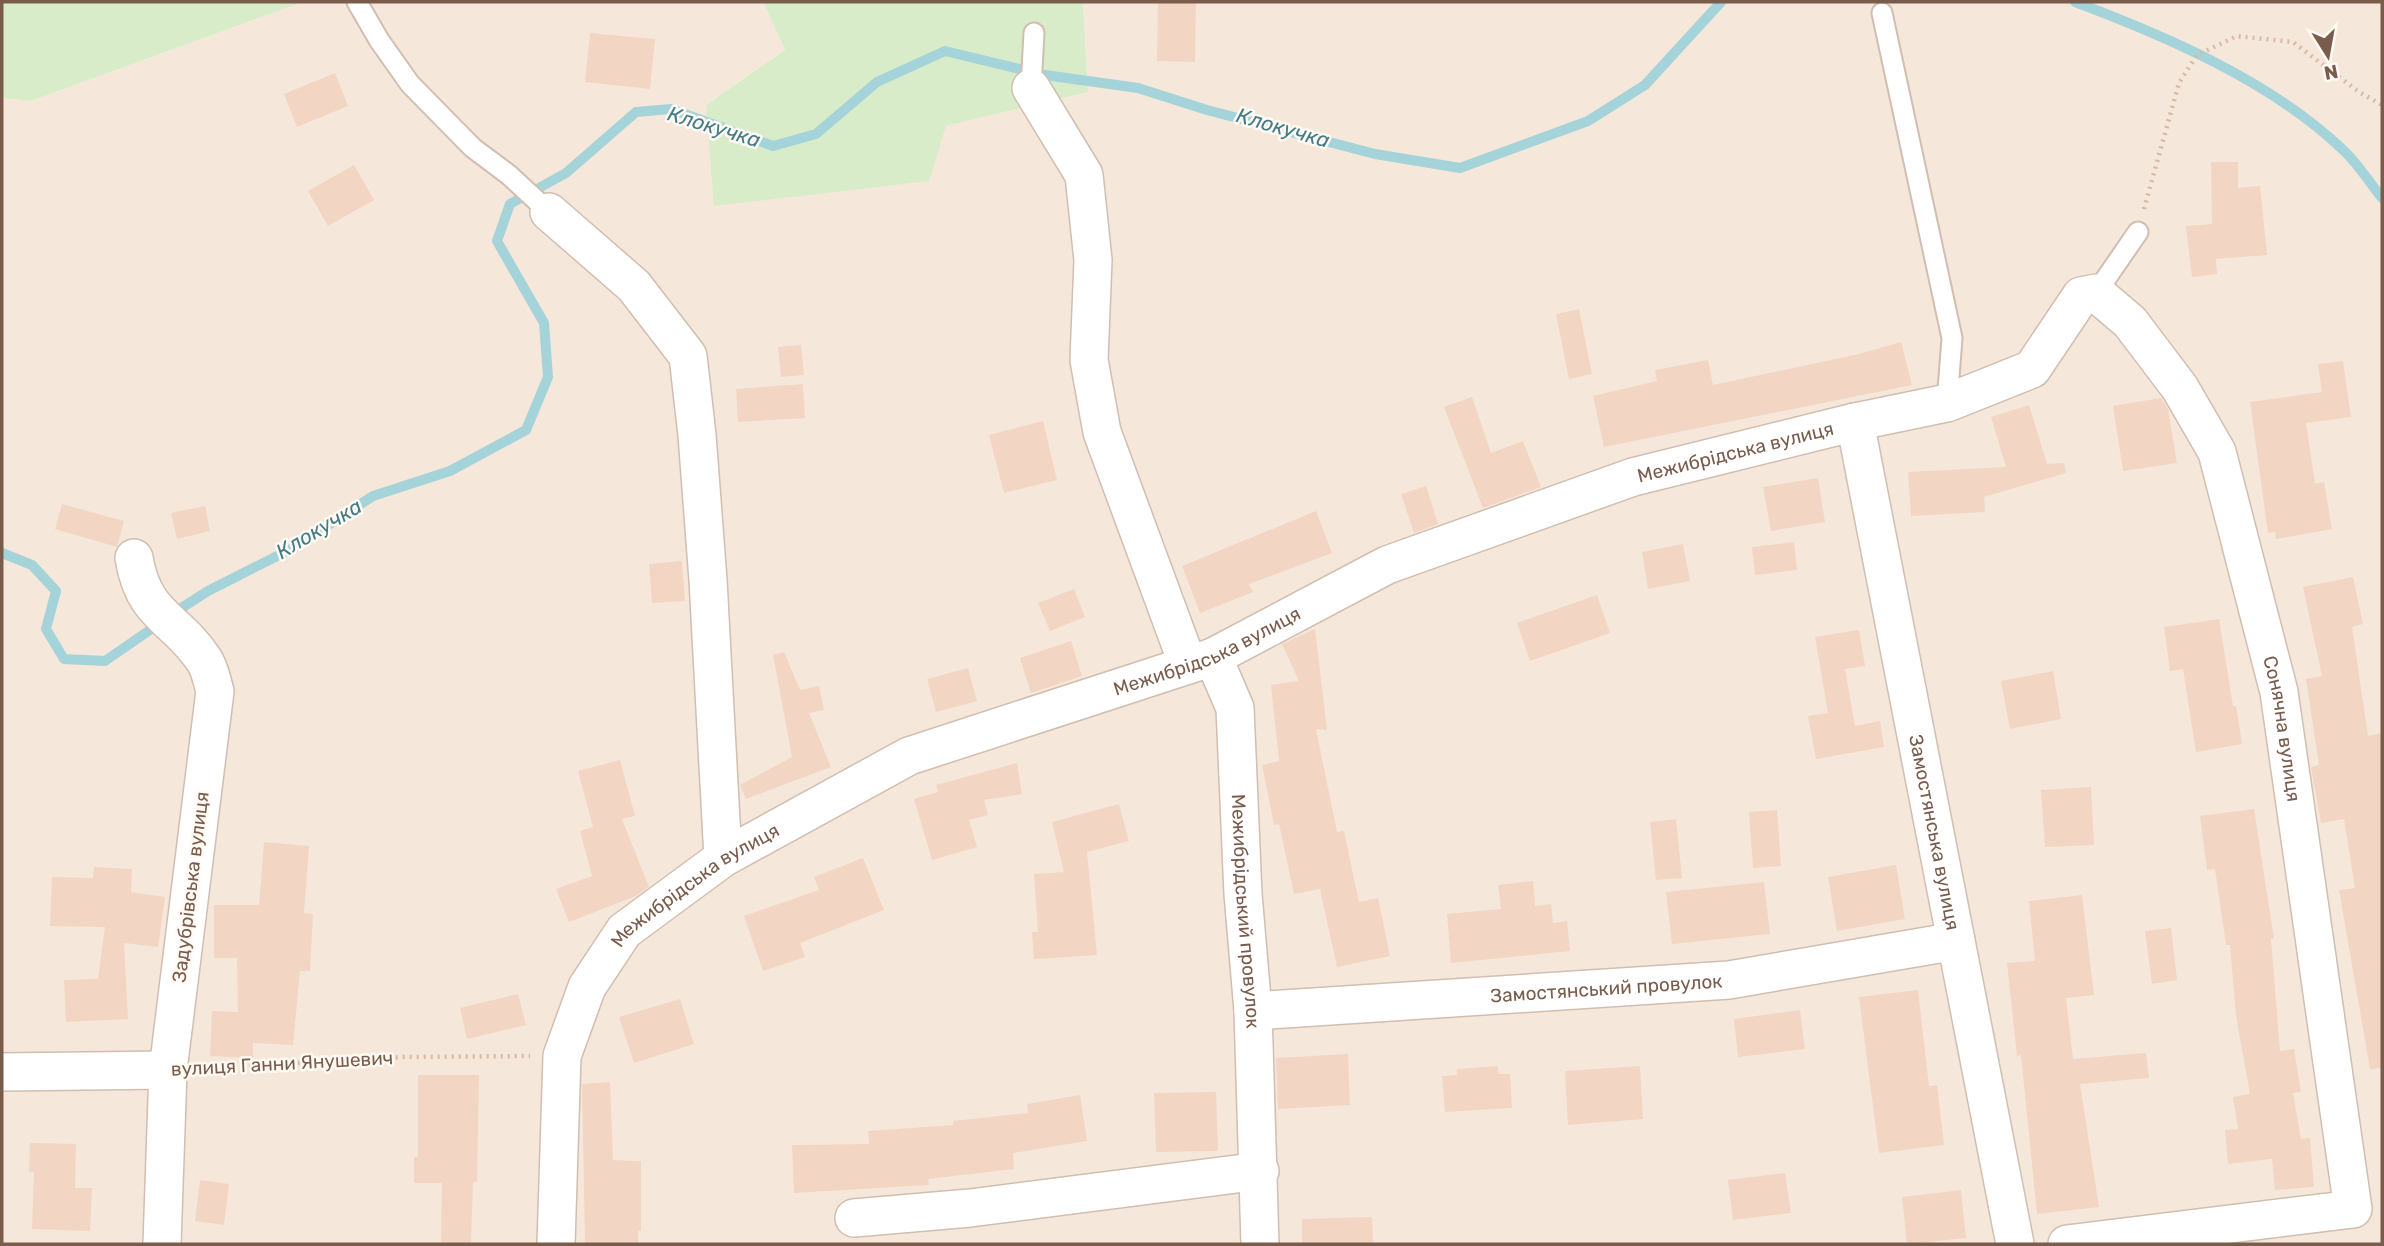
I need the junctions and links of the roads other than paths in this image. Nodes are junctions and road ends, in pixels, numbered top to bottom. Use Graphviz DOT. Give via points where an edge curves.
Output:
graph roads {
  1 [pos="357,2"];
  2 [pos="1882,13"];
  3 [pos="1034,33"];
  4 [pos="1032,72"];
  5 [pos="549,212"];
  6 [pos="2138,232"];
  7 [pos="2096,293"];
  8 [pos="1947,403"];
  9 [pos="1855,422"];
  10 [pos="134,558"];
  11 [pos="1201,661"];
  12 [pos="723,858"];
  13 [pos="1956,941"];
  14 [pos="1253,1011"];
  15 [pos="168,1070"];
  16 [pos="2,1072"];
  17 [pos="1260,1171"];
  18 [pos="2368,1207"];
  19 [pos="854,1218"];
  20 [pos="162,1244"];
  21 [pos="556,1244"];
  22 [pos="1260,1244"];
  23 [pos="2015,1244"];
  24 [pos="2067,1244"];
  1 -- 5 [label="lane" via="410,83 473,148"];
  2 -- 8 [label="lane" via="1952,338"];
  3 -- 4 [label="lane"];
  4 -- 11 [label="street, Межибрідський провулок" via="1084,175 1093,260 1089,360 1102,432"];
  5 -- 12 [label="street" via="634,286 688,356 704,527"];
  6 -- 7 [label="lane"];
  7 -- 8 [label="street, Межибрідська вулиця" via="2081,296 2032,369"];
  7 -- 18 [label="street, Сонячна вулиця" via="2130,322 2180,388 2217,452 2279,692"];
  8 -- 9 [label="street, Межибрідська вулиця"];
  9 -- 11 [label="street, Межибрідська вулиця" via="1633,477 1400,561"];
  9 -- 13 [label="street, Замостянська вулиця"];
  10 -- 15 [label="street, Задубрівська вулиця" via="139,583 205,661 215,691"];
  11 -- 12 [label="street, Межибрідська вулиця" via="909,756"];
  11 -- 14 [label="street, Межибрідський провулок" via="1235,708"];
  12 -- 21 [label="street, Межибрідська вулиця" via="624,931 587,987 562,1056"];
  13 -- 14 [label="street, Замостянський провулок" via="1729,979"];
  13 -- 23 [label="street, Замостянська вулиця"];
  14 -- 17 [label="street, Межибрідський провулок"];
  15 -- 16 [label="street, вулиця Ганни Янушевич"];
  15 -- 20 [label="street, Задубрівська вулиця"];
  17 -- 19 [label="street"];
  17 -- 22 [label="street, Межибрідський провулок"];
  18 -- 24 [label="street, Сонячна вулиця"];
}
